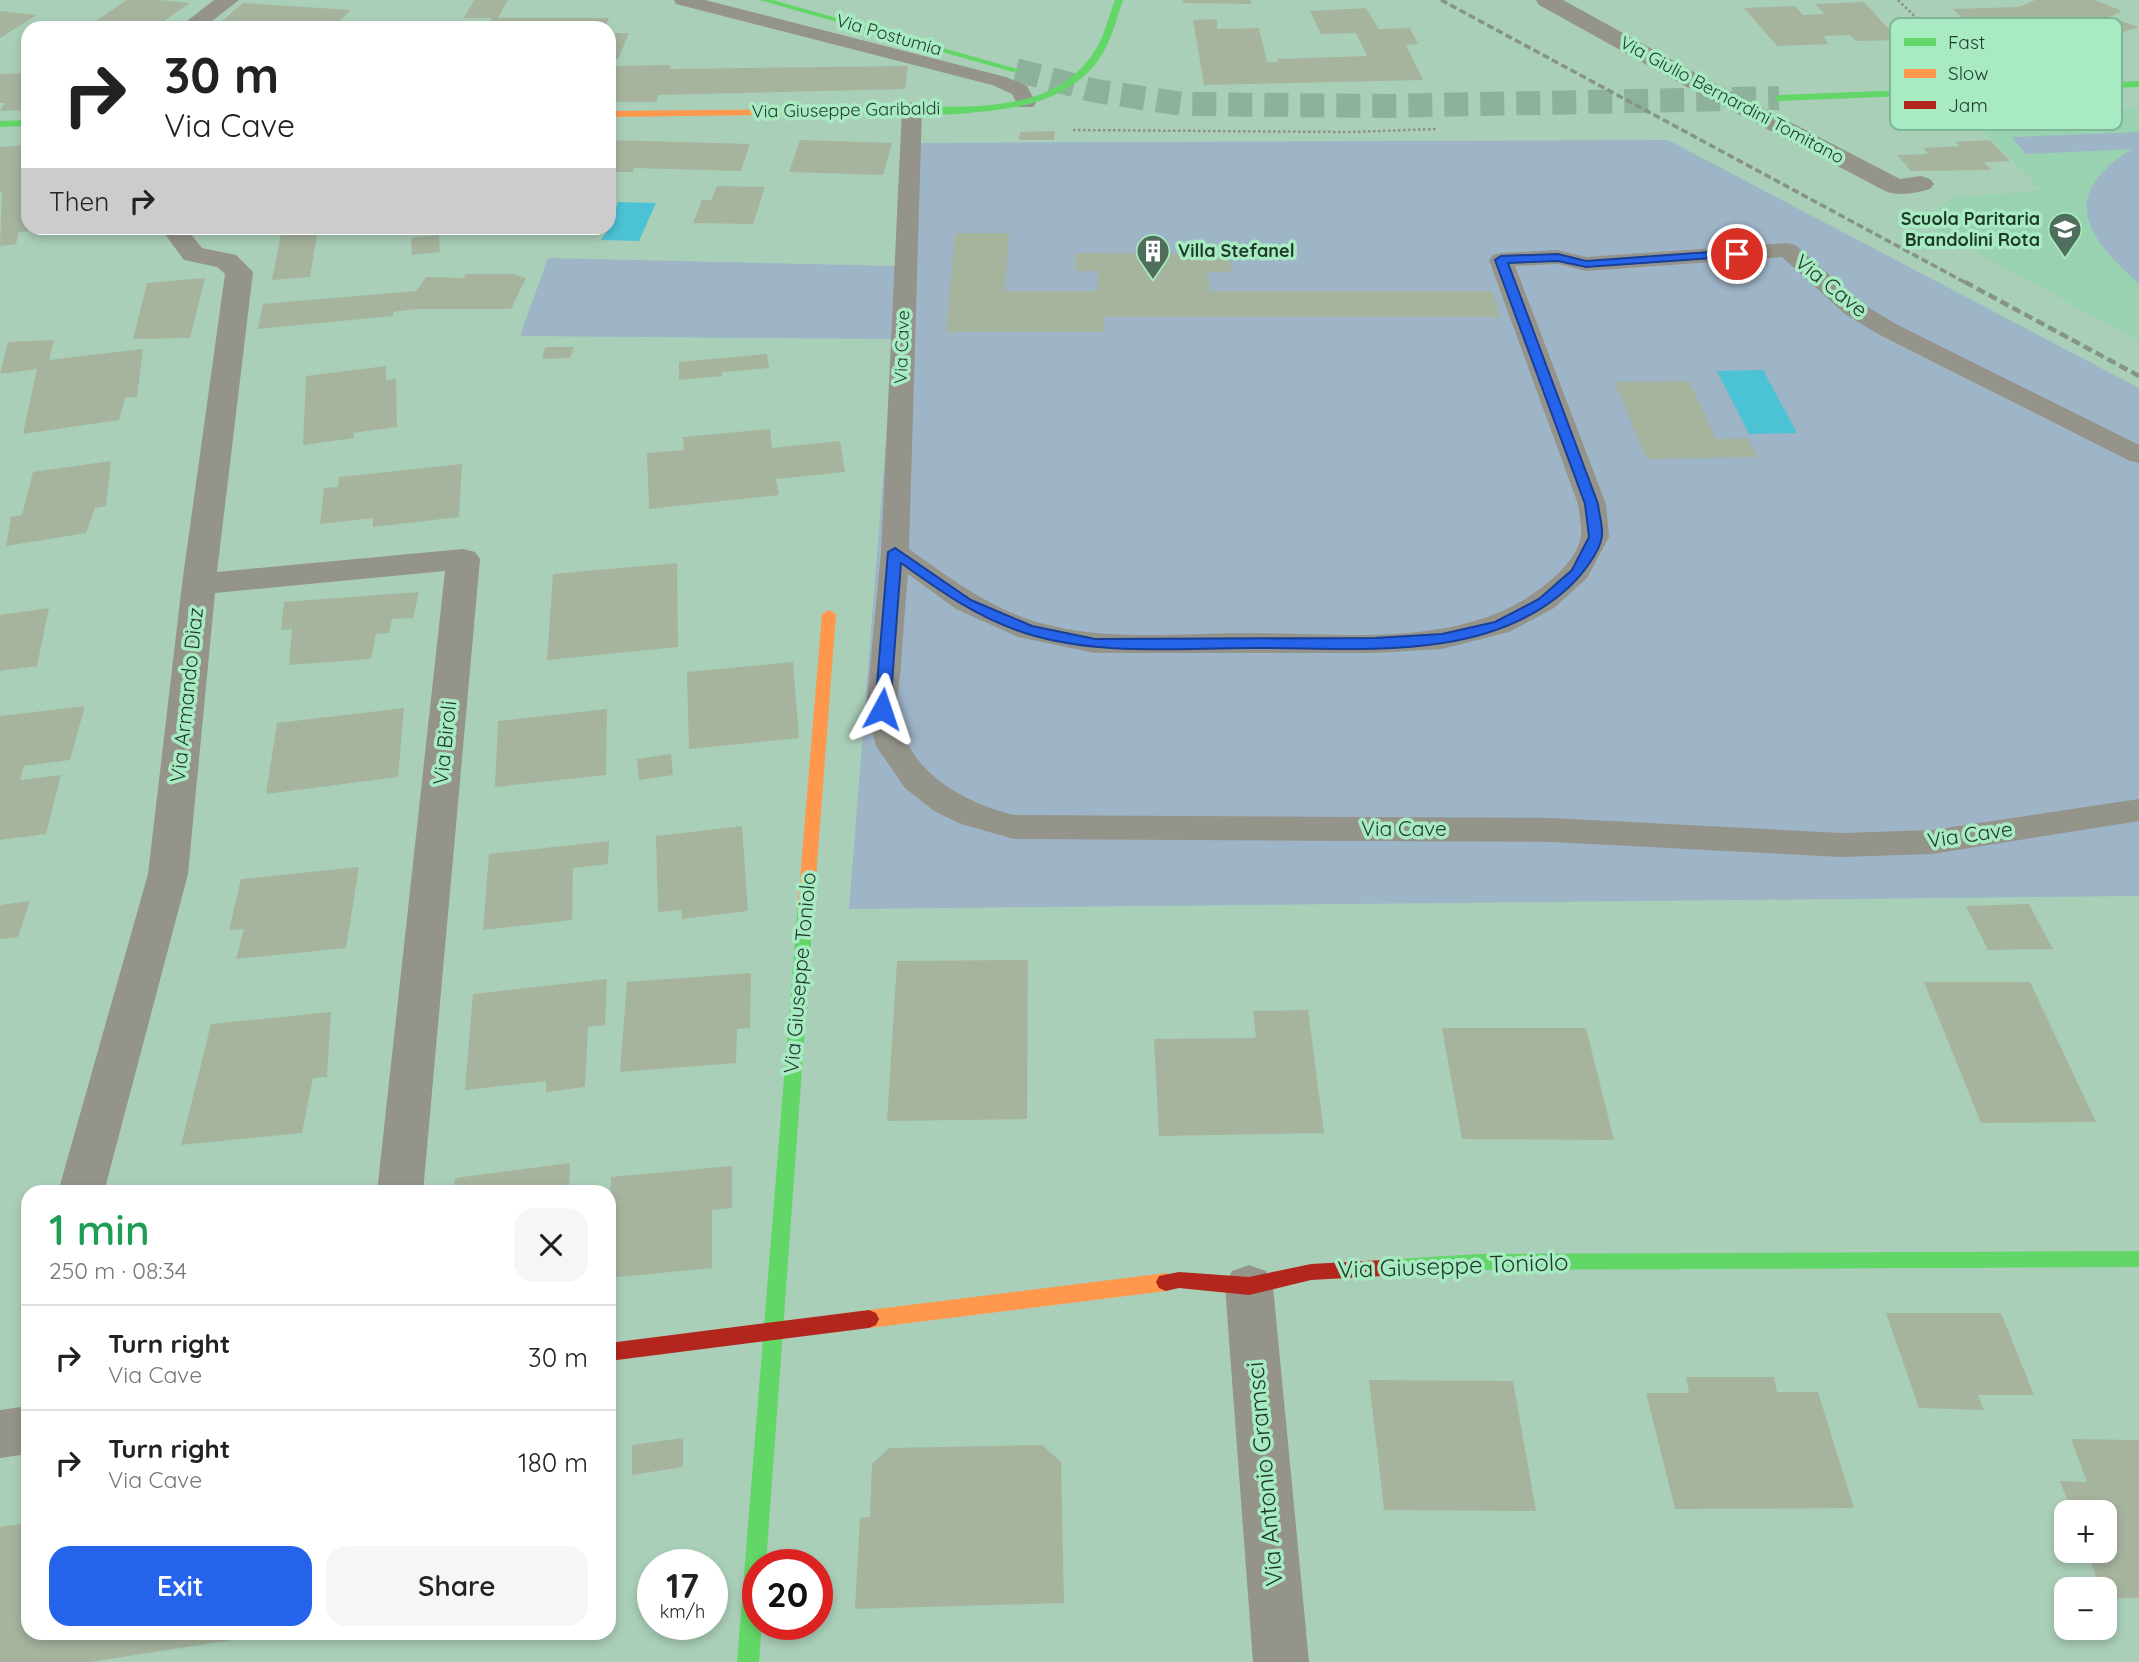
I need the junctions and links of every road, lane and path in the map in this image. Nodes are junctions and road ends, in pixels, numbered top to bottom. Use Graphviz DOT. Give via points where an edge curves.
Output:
graph roads {
  1 [pos="228,0"];
  2 [pos="683,0"];
  3 [pos="763,0"];
  4 [pos="1119,0"];
  5 [pos="1547,0"];
  6 [pos="1898,0"];
  7 [pos="1916,18"];
  8 [pos="199,21"];
  9 [pos="1016,70"];
  10 [pos="1890,94"];
  11 [pos="1779,98"];
  12 [pos="1026,103"];
  13 [pos="912,108"];
  14 [pos="616,114"];
  15 [pos="21,123"];
  16 [pos="0,124"];
  17 [pos="1436,129"];
  18 [pos="1067,130"];
  19 [pos="1922,184"];
  20 [pos="186,241"];
  21 [pos="2139,455"];
  22 [pos="895,552"];
  23 [pos="199,584"];
  24 [pos="829,614"];
  25 [pos="2139,810"];
  26 [pos="82,1185"];
  27 [pos="401,1185"];
  28 [pos="2139,1259"];
  29 [pos="1249,1286"];
  30 [pos="771,1332"];
  31 [pos="616,1351"];
  32 [pos="748,1662"];
  33 [pos="1281,1662"];
  1 -- 8 [label="street"];
  2 -- 12 [label="lane" via="999,81 1020,90"];
  3 -- 9 [label="street, Via Postumia"];
  4 -- 12 [label="street, Via Giuseppe Garibaldi" via="1096,59 1077,80"];
  5 -- 19 [label="street, Via Giulio Bernardini Tomitano" via="1896,187"];
  6 -- 7 [label="path"];
  10 -- 11 [label="street"];
  12 -- 13 [label="street, Via Giuseppe Garibaldi"];
  13 -- 14 [label="street, Via Giuseppe Garibaldi"];
  13 -- 22 [label="lane, Via Cave"];
  15 -- 16 [label="street"];
  17 -- 18 [label="path"];
  20 -- 23 [label="street, Via Armando Diaz" via="239,272"];
  21 -- 22 [label="lane, Via Cave" via="1887,329 1854,309 1787,250 1586,264 1558,257 1501,260 1591,504 1595,537 1577,572 1544,602 1499,625 1442,639 1375,643 1095,643 1029,630 966,603"];
  22 -- 25 [label="lane, Via Cave" via="882,709 891,746 916,780 946,803 1014,827 1552,830 1842,845 1932,842"];
  23 -- 26 [label="street, Via Armando Diaz" via="168,874"];
  23 -- 27 [label="street, Via Biroli" via="463,559"];
  24 -- 30 [label="street, Via Giuseppe Toniolo"];
  28 -- 29 [label="street, Via Giuseppe Toniolo" via="1478,1262 1311,1272"];
  29 -- 30 [label="street, Via Giuseppe Toniolo" via="1179,1280"];
  29 -- 33 [label="street, Via Antonio Gramsci"];
  30 -- 31 [label="street, Via Giuseppe Toniolo"];
  30 -- 32 [label="street, Via Giuseppe Toniolo"];
}
